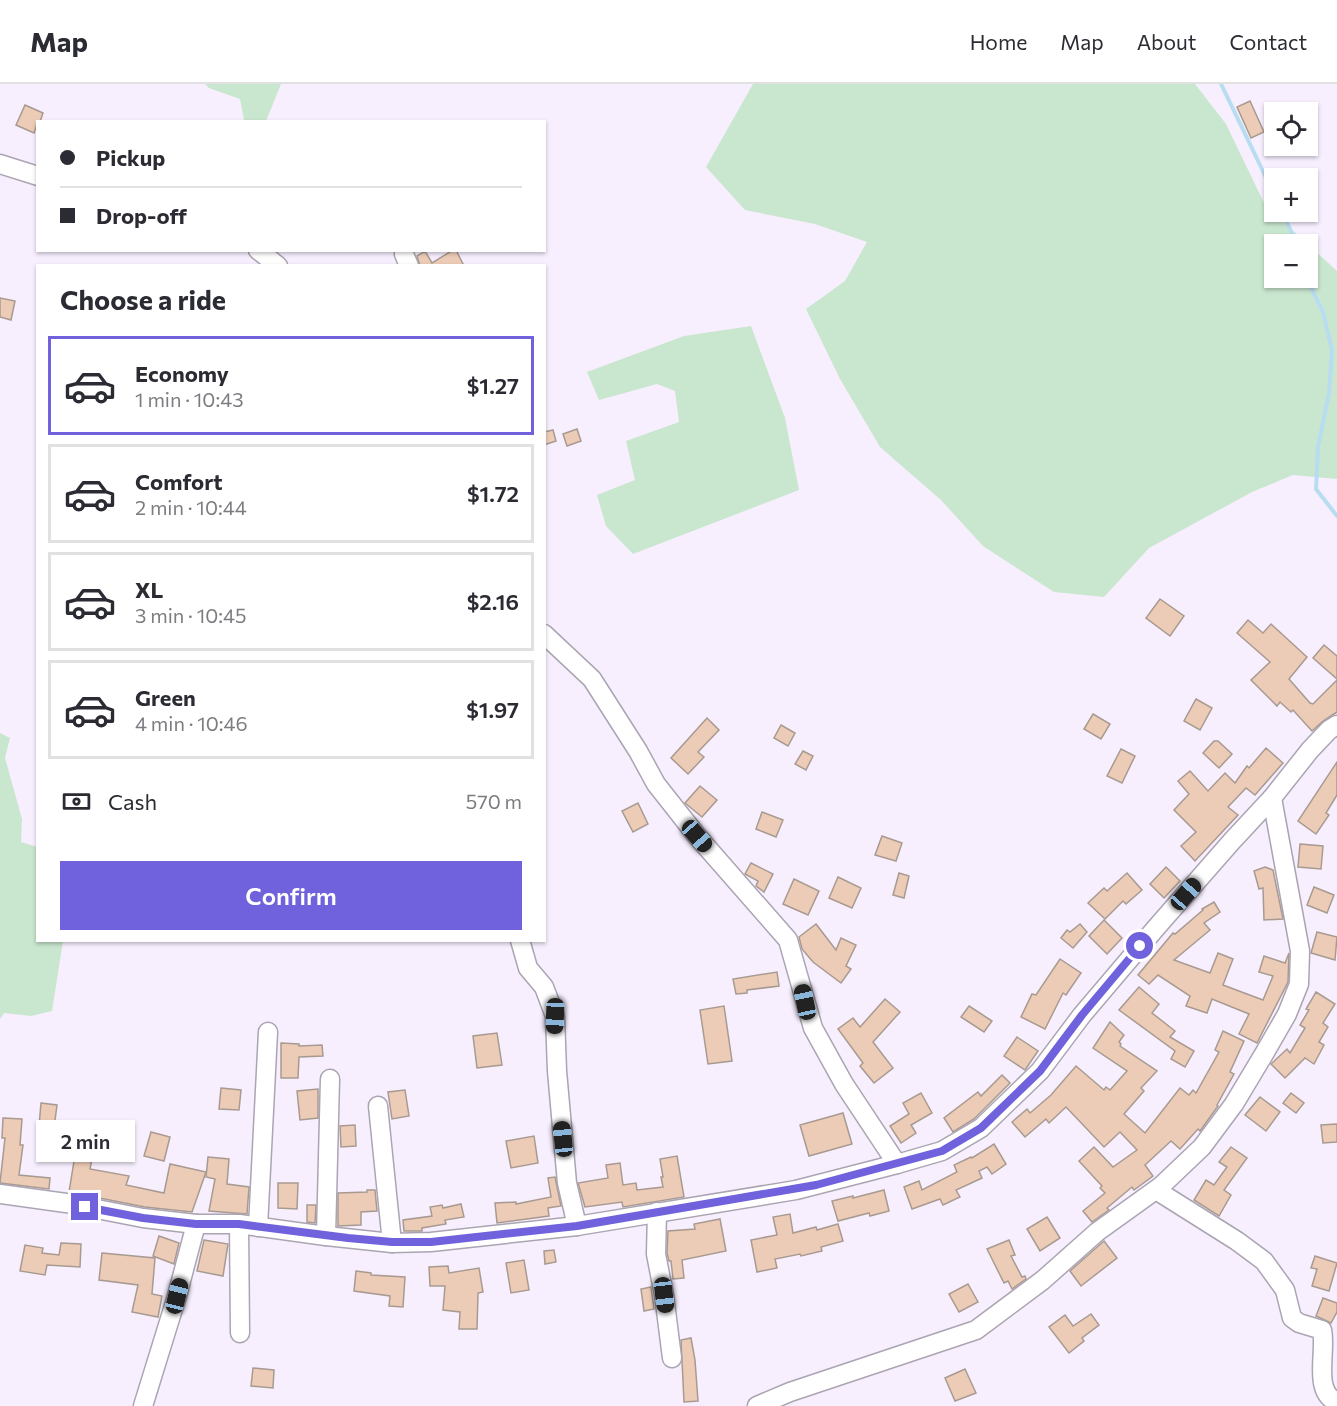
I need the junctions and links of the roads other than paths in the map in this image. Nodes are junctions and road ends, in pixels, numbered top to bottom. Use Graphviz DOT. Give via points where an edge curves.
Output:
graph roads {
  1 [pos="0,164"];
  2 [pos="36,175"];
  3 [pos="260,252"];
  4 [pos="276,264"];
  5 [pos="546,636"];
  6 [pos="1337,725"];
  7 [pos="1272,798"];
  8 [pos="521,942"];
  9 [pos="268,1032"];
  10 [pos="330,1079"];
  11 [pos="378,1106"];
  12 [pos="897,1164"];
  13 [pos="1156,1190"];
  14 [pos="0,1194"];
  15 [pos="657,1212"];
  16 [pos="196,1224"];
  17 [pos="239,1224"];
  18 [pos="577,1226"];
  19 [pos="258,1227"];
  20 [pos="326,1236"];
  21 [pos="392,1242"];
  22 [pos="240,1333"];
  23 [pos="672,1358"];
  24 [pos="1337,1402"];
  25 [pos="143,1406"];
  26 [pos="758,1406"];
  1 -- 2 [label="street"];
  3 -- 4 [label="street"];
  5 -- 12 [label="street" via="592,679 656,784 788,940 813,1028 844,1084"];
  6 -- 7 [label="street" via="1310,750"];
  7 -- 12 [label="street" via="1155,929 1032,1079 981,1128 942,1151"];
  7 -- 13 [label="street" via="1300,951 1299,984 1287,1014 1234,1104 1202,1147"];
  8 -- 18 [label="street" via="528,968 544,987 555,1016 567,1184"];
  9 -- 19 [label="street"];
  10 -- 20 [label="street"];
  11 -- 21 [label="street"];
  12 -- 15 [label="street" via="796,1190"];
  13 -- 24 [label="street" via="1264,1261 1285,1290 1292,1318 1322,1330 1323,1380 1326,1393"];
  13 -- 26 [label="street" via="1097,1232 1043,1280 976,1330"];
  14 -- 16 [label="street"];
  15 -- 18 [label="street"];
  15 -- 23 [label="street" via="656,1254"];
  16 -- 17 [label="street"];
  16 -- 25 [label="street"];
  17 -- 19 [label="street"];
  17 -- 22 [label="street"];
  18 -- 21 [label="street" via="431,1242"];
  19 -- 20 [label="street"];
  20 -- 21 [label="street"];
}
